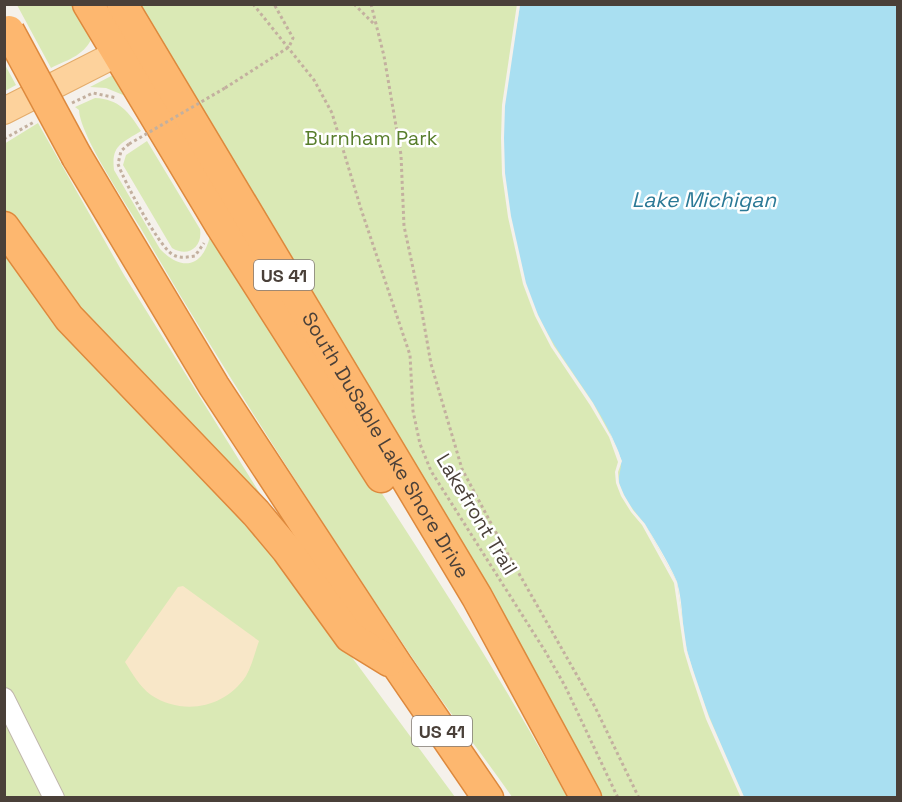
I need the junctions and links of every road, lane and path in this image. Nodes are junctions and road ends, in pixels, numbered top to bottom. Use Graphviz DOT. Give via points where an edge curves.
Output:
graph roads {
  1 [pos="88,4"];
  2 [pos="122,4"];
  3 [pos="253,4"];
  4 [pos="274,4"];
  5 [pos="354,4"];
  6 [pos="371,4"];
  7 [pos="375,24"];
  8 [pos="7,27"];
  9 [pos="289,47"];
  10 [pos="116,54"];
  11 [pos="93,93"];
  12 [pos="122,100"];
  13 [pos="4,111"];
  14 [pos="144,128"];
  15 [pos="150,138"];
  16 [pos="4,227"];
  17 [pos="206,236"];
  18 [pos="445,545"];
  19 [pos="397,665"];
  20 [pos="4,698"];
  21 [pos="54,798"];
  22 [pos="488,798"];
  23 [pos="586,798"];
  24 [pos="618,798"];
  25 [pos="639,798"];
  1 -- 10 [label="highway"];
  2 -- 18 [label="highway, South DuSable Lake Shore Drive / US 41"];
  3 -- 9 [label="path, Lakefront Trail"];
  4 -- 9 [label="path" via="293,38"];
  5 -- 7 [label="path"];
  6 -- 7 [label="path, Lakefront Trail"];
  7 -- 25 [label="path, Lakefront Trail" via="401,155 404,226 431,364 462,469 595,708"];
  8 -- 19 [label="highway, US 41, bridge" via="77,157 214,386"];
  9 -- 17 [label="path, bridge" via="121,151 120,170 169,252 180,257 195,256"];
  9 -- 24 [label="path, Lakefront Trail" via="332,113 410,355 413,411 431,471 545,651"];
  10 -- 13 [label="main road"];
  10 -- 18 [label="highway" via="280,321 413,526"];
  11 -- 12 [label="path"];
  14 -- 15 [label="path"];
  16 -- 19 [label="highway" via="69,318 256,513 351,637"];
  18 -- 23 [label="highway, South DuSable Lake Shore Drive / US 41"];
  19 -- 22 [label="highway, US 41"];
  20 -- 21 [label="street"];
}
